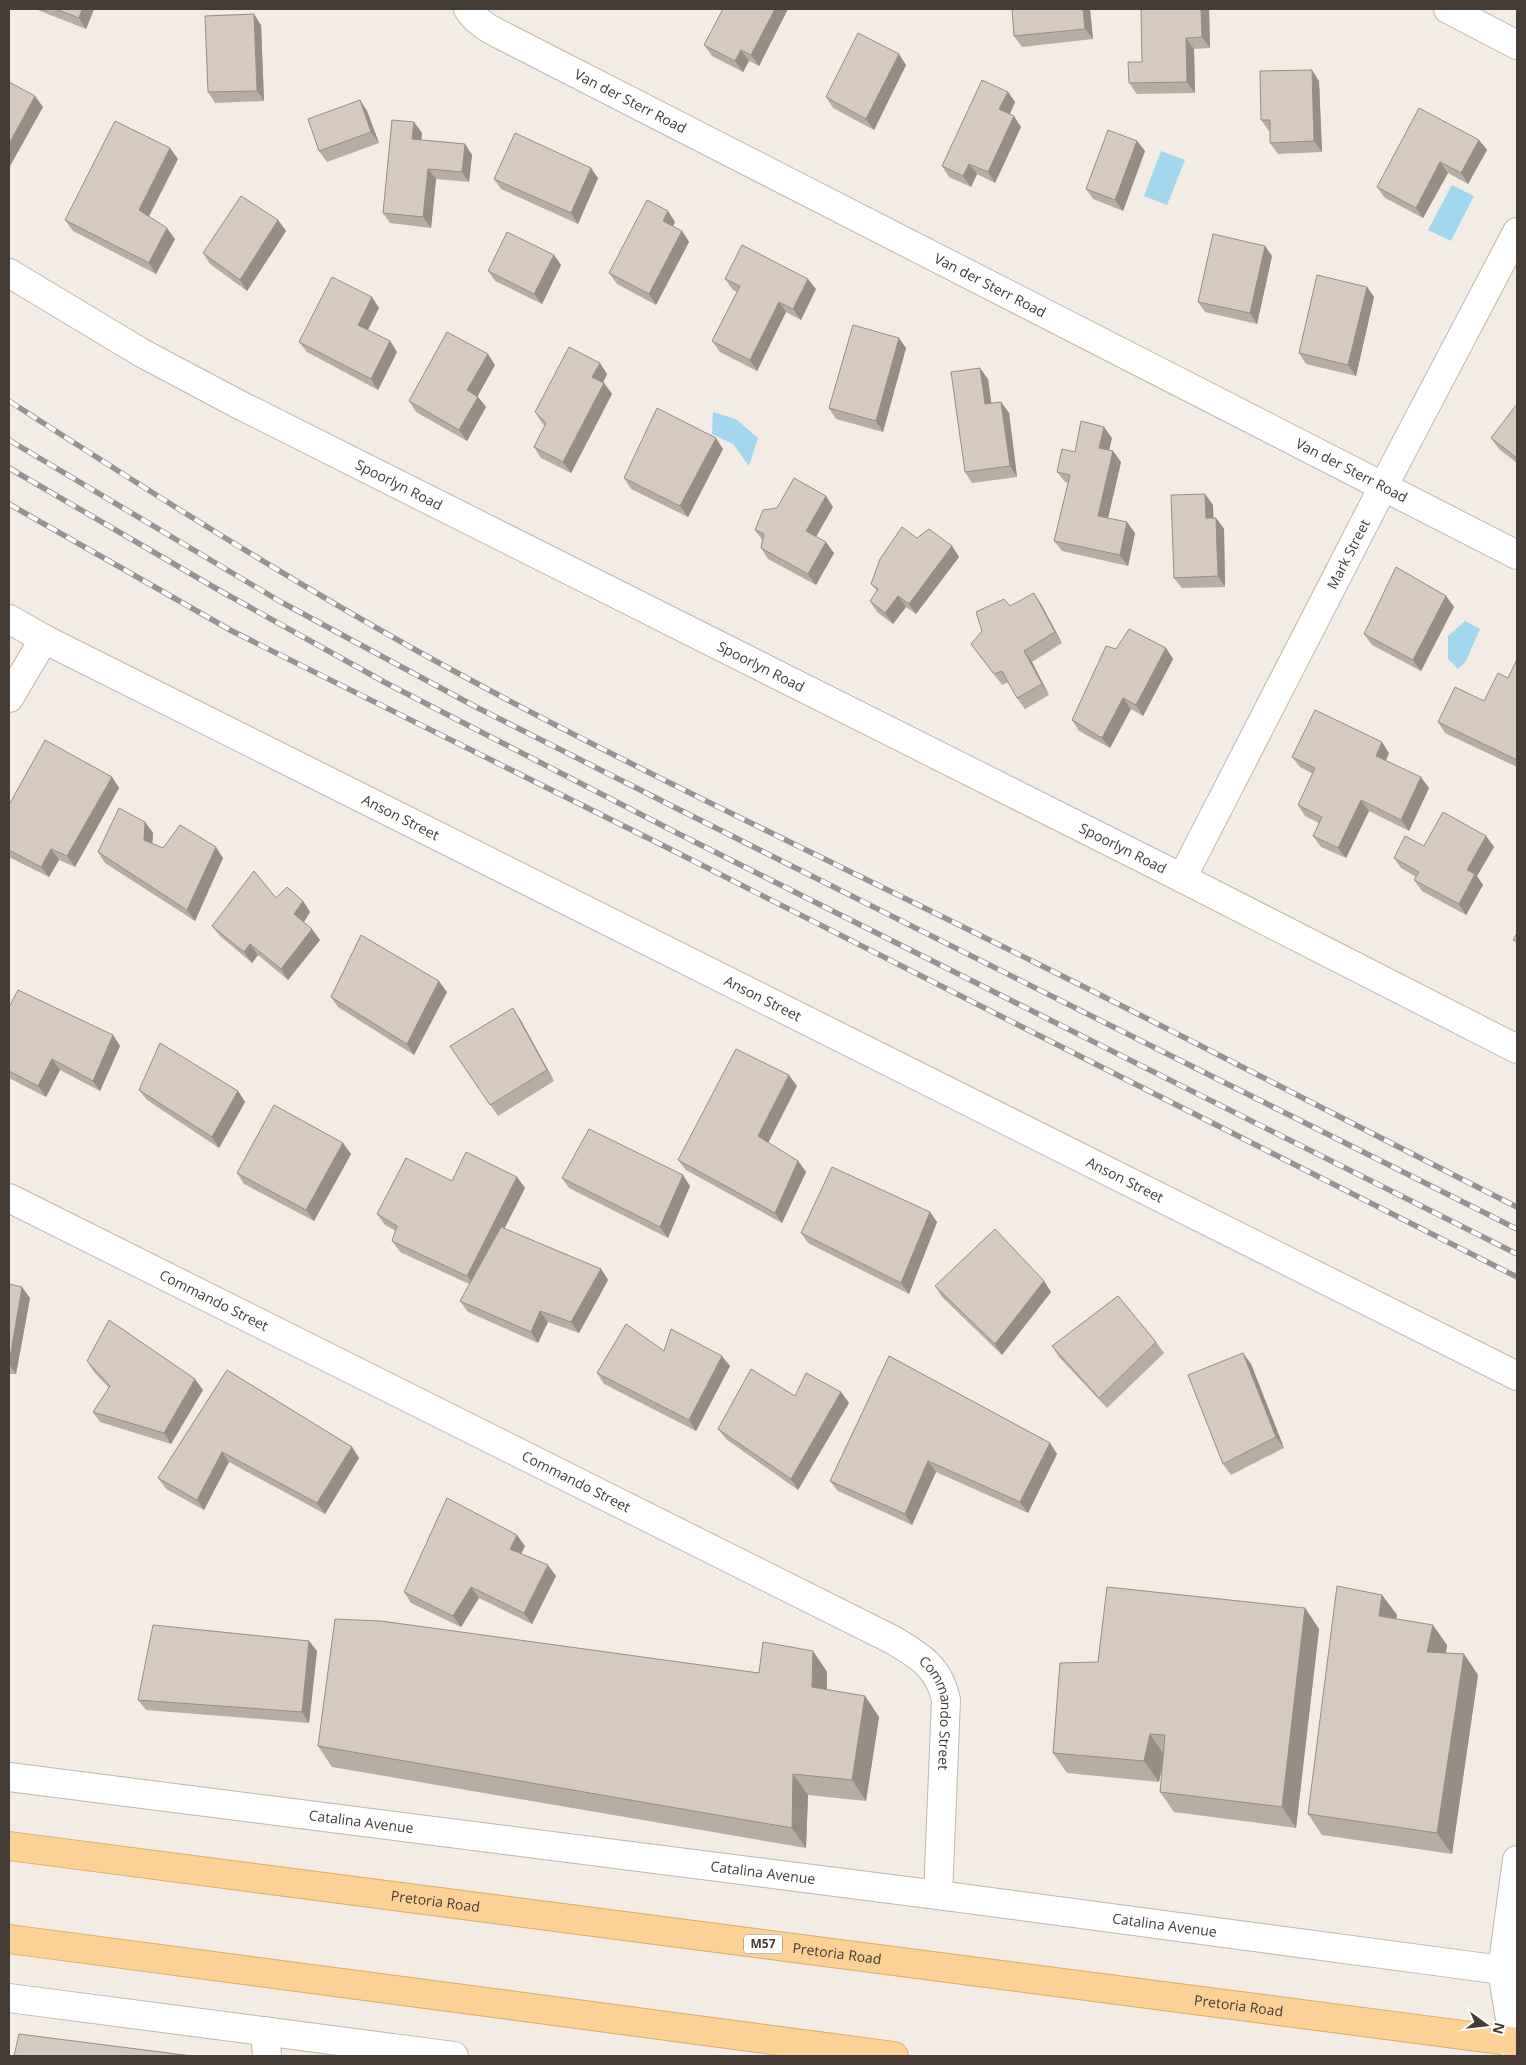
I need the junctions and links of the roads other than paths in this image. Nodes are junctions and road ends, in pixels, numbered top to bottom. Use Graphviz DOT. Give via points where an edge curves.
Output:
graph roads {
  1 [pos="468,9"];
  2 [pos="1448,9"];
  3 [pos="1517,45"];
  4 [pos="1517,232"];
  5 [pos="9,273"];
  6 [pos="1383,487"];
  7 [pos="1517,556"];
  8 [pos="9,619"];
  9 [pos="44,639"];
  10 [pos="9,698"];
  11 [pos="1182,878"];
  12 [pos="1517,1049"];
  13 [pos="9,1198"];
  14 [pos="1517,1376"];
  15 [pos="9,1778"];
  16 [pos="9,1846"];
  17 [pos="1517,1860"];
  18 [pos="938,1895"];
  19 [pos="9,1939"];
  20 [pos="1510,1971"];
  21 [pos="9,1998"];
  22 [pos="266,2044"];
  23 [pos="1515,2047"];
  24 [pos="454,2056"];
  25 [pos="894,2056"];
  1 -- 6 [label="street, Van der Sterr Road" via="483,25 505,37"];
  2 -- 3 [label="street"];
  4 -- 6 [label="street, Mark Street"];
  5 -- 11 [label="street, Spoorlyn Road" via="142,353 236,404"];
  6 -- 7 [label="street, Van der Sterr Road"];
  6 -- 11 [label="street, Mark Street"];
  8 -- 9 [label="street, Anson Street"];
  9 -- 10 [label="street"];
  9 -- 14 [label="street, Anson Street"];
  11 -- 12 [label="street, Spoorlyn Road"];
  13 -- 18 [label="street, Commando Street" via="916,1654 934,1669 946,1700"];
  15 -- 18 [label="street, Catalina Avenue"];
  16 -- 23 [label="main road, Pretoria Road / M57"];
  17 -- 20 [label="street"];
  18 -- 20 [label="street, Catalina Avenue"];
  19 -- 25 [label="main road"];
  20 -- 23 [label="street"];
  21 -- 22 [label="street"];
  22 -- 24 [label="street"];
}
